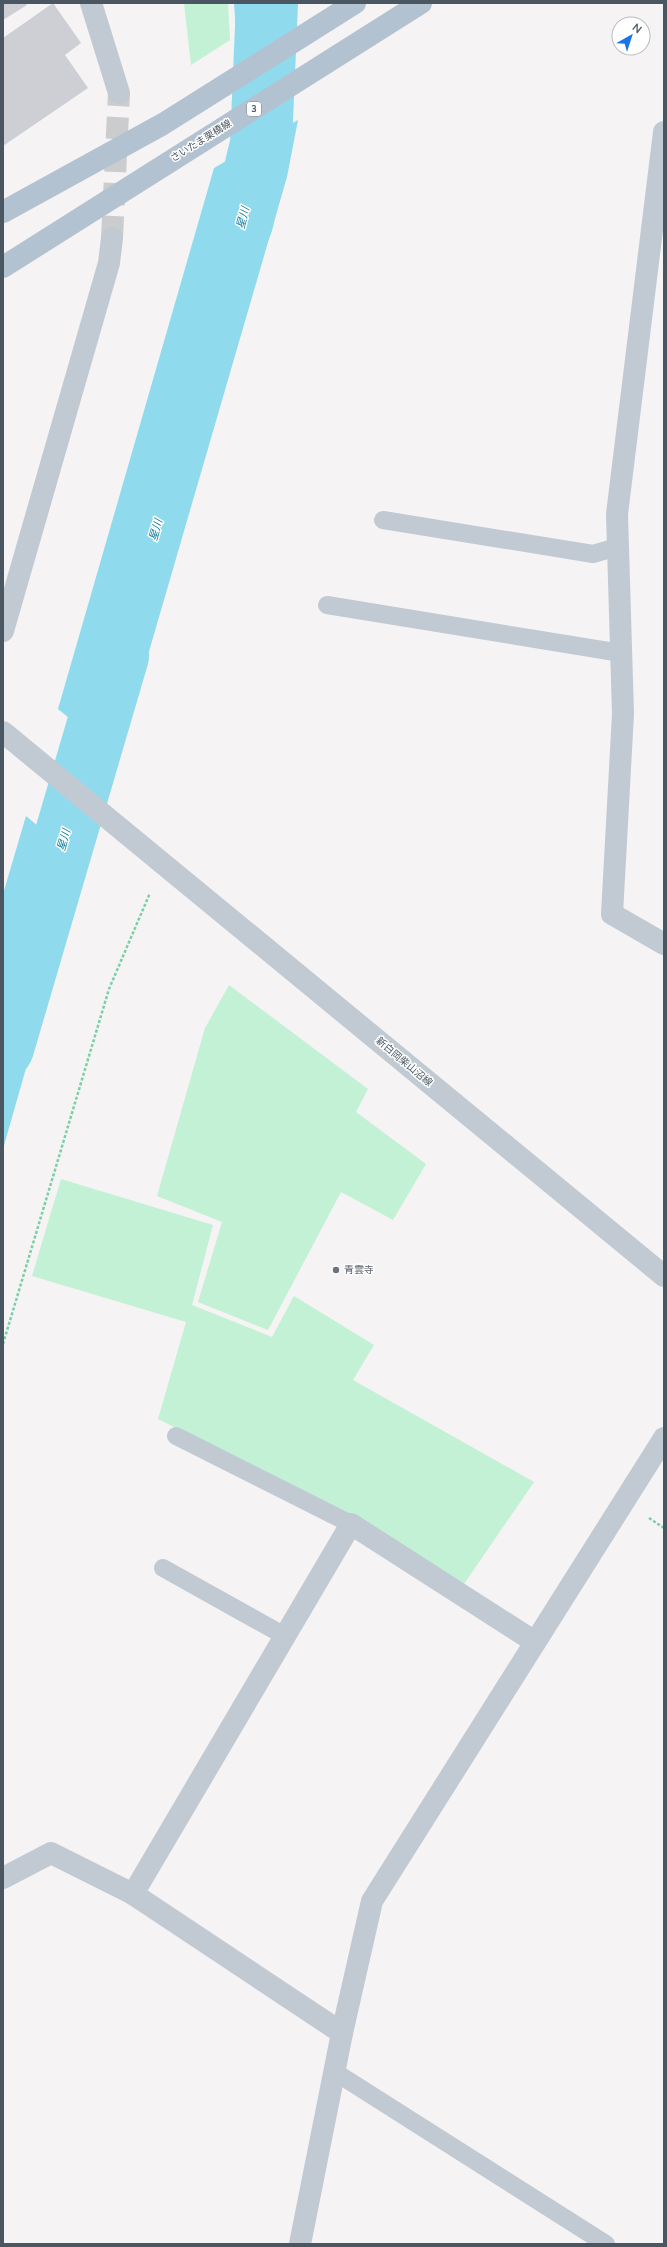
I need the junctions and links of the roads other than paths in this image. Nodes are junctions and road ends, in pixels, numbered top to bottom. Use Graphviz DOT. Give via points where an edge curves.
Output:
graph roads {
  1 [pos="91,3"];
  2 [pos="355,3"];
  3 [pos="421,3"];
  4 [pos="119,93"];
  5 [pos="664,132"];
  6 [pos="3,212"];
  7 [pos="112,238"];
  8 [pos="3,267"];
  9 [pos="383,520"];
  10 [pos="617,547"];
  11 [pos="327,605"];
  12 [pos="3,631"];
  13 [pos="621,653"];
  14 [pos="3,732"];
  15 [pos="664,944"];
  16 [pos="664,1276"];
  17 [pos="176,1436"];
  18 [pos="664,1438"];
  19 [pos="351,1524"];
  20 [pos="163,1568"];
  21 [pos="286,1636"];
  22 [pos="535,1642"];
  23 [pos="3,1878"];
  24 [pos="133,1894"];
  25 [pos="342,2033"];
  26 [pos="335,2072"];
  27 [pos="300,2244"];
  28 [pos="606,2244"];
  1 -- 4 [label="street"];
  2 -- 6 [label="main road" via="163,124"];
  3 -- 8 [label="main road, さいたま栗橋線 / 3"];
  5 -- 10 [label="street" via="617,514"];
  7 -- 12 [label="street" via="107,271"];
  9 -- 10 [label="lane" via="593,554"];
  10 -- 13 [label="street"];
  11 -- 13 [label="lane"];
  13 -- 15 [label="street" via="623,714 612,914"];
  14 -- 16 [label="street, 新白岡柴山沼線"];
  17 -- 19 [label="lane"];
  18 -- 22 [label="street"];
  19 -- 21 [label="street"];
  19 -- 22 [label="street"];
  20 -- 21 [label="lane"];
  21 -- 24 [label="street"];
  22 -- 25 [label="street" via="372,1901"];
  23 -- 24 [label="street" via="52,1853"];
  24 -- 25 [label="street"];
  25 -- 26 [label="street"];
  26 -- 27 [label="street"];
  26 -- 28 [label="lane"];
}
